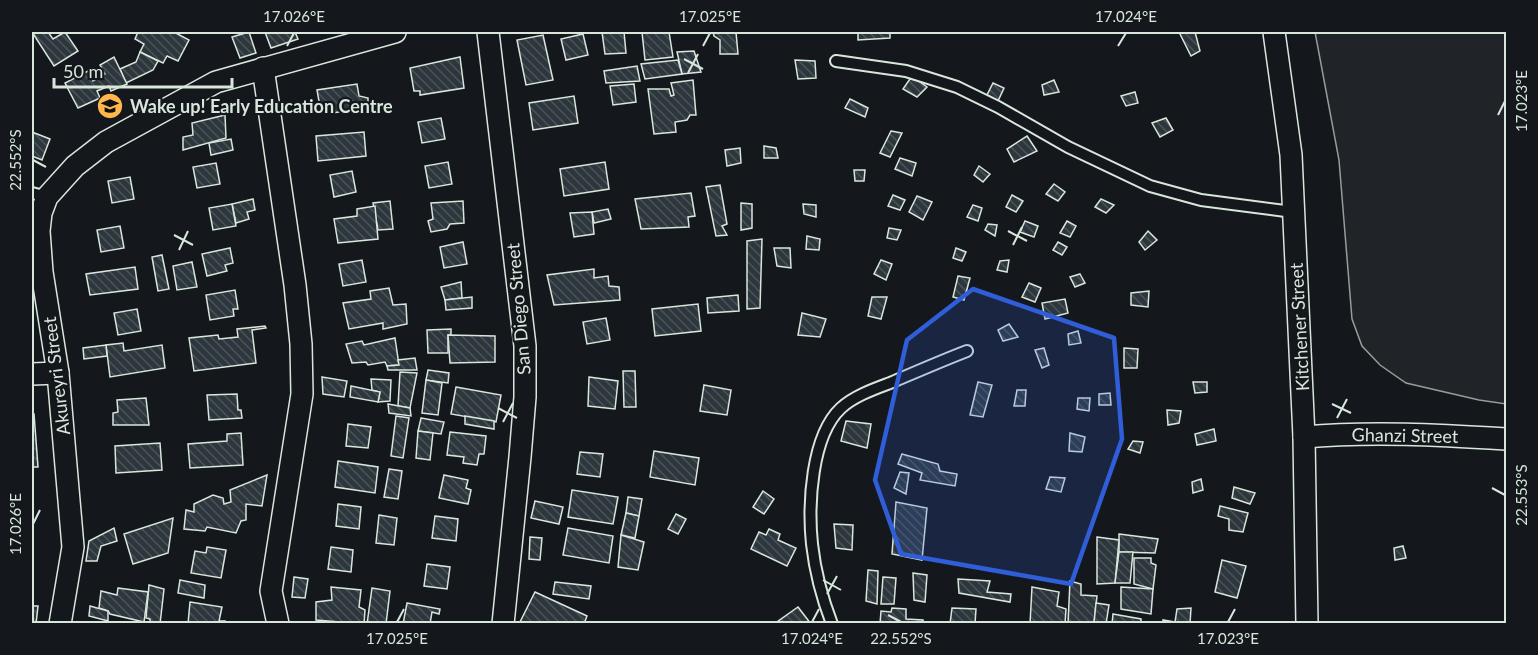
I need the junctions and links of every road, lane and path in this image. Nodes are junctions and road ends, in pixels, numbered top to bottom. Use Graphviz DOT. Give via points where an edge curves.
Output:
graph roads {
  1 [pos="395,32"];
  2 [pos="488,32"];
  3 [pos="1274,32"];
  4 [pos="836,61"];
  5 [pos="262,68"];
  6 [pos="39,195"];
  7 [pos="1293,212"];
  8 [pos="966,351"];
  9 [pos="58,373"];
  10 [pos="32,374"];
  11 [pos="1304,437"];
  12 [pos="1506,439"];
  13 [pos="60,624"];
  14 [pos="278,624"];
  15 [pos="503,624"];
  16 [pos="832,624"];
  17 [pos="1307,624"];
  1 -- 5 [label="street, Akureyri Street"];
  2 -- 15 [label="street, San Diego Street" via="525,346 525,397"];
  3 -- 7 [label="street, Kitchener Street" via="1291,155"];
  4 -- 7 [label="lane" via="906,71 957,87 1150,186 1201,200"];
  5 -- 6 [label="street, Akureyri Street" via="216,82 106,142"];
  5 -- 14 [label="street" via="301,344 302,394 271,591"];
  6 -- 9 [label="street, Akureyri Street" via="41,252"];
  7 -- 11 [label="street, Kitchener Street"];
  8 -- 16 [label="lane" via="864,393 842,408 825,430 811,499 812,543"];
  9 -- 10 [label="street"];
  9 -- 13 [label="street, Akureyri Street" via="73,547"];
  11 -- 12 [label="street, Ghanzi Street" via="1423,434"];
  11 -- 17 [label="street, Kitchener Street"];
}
